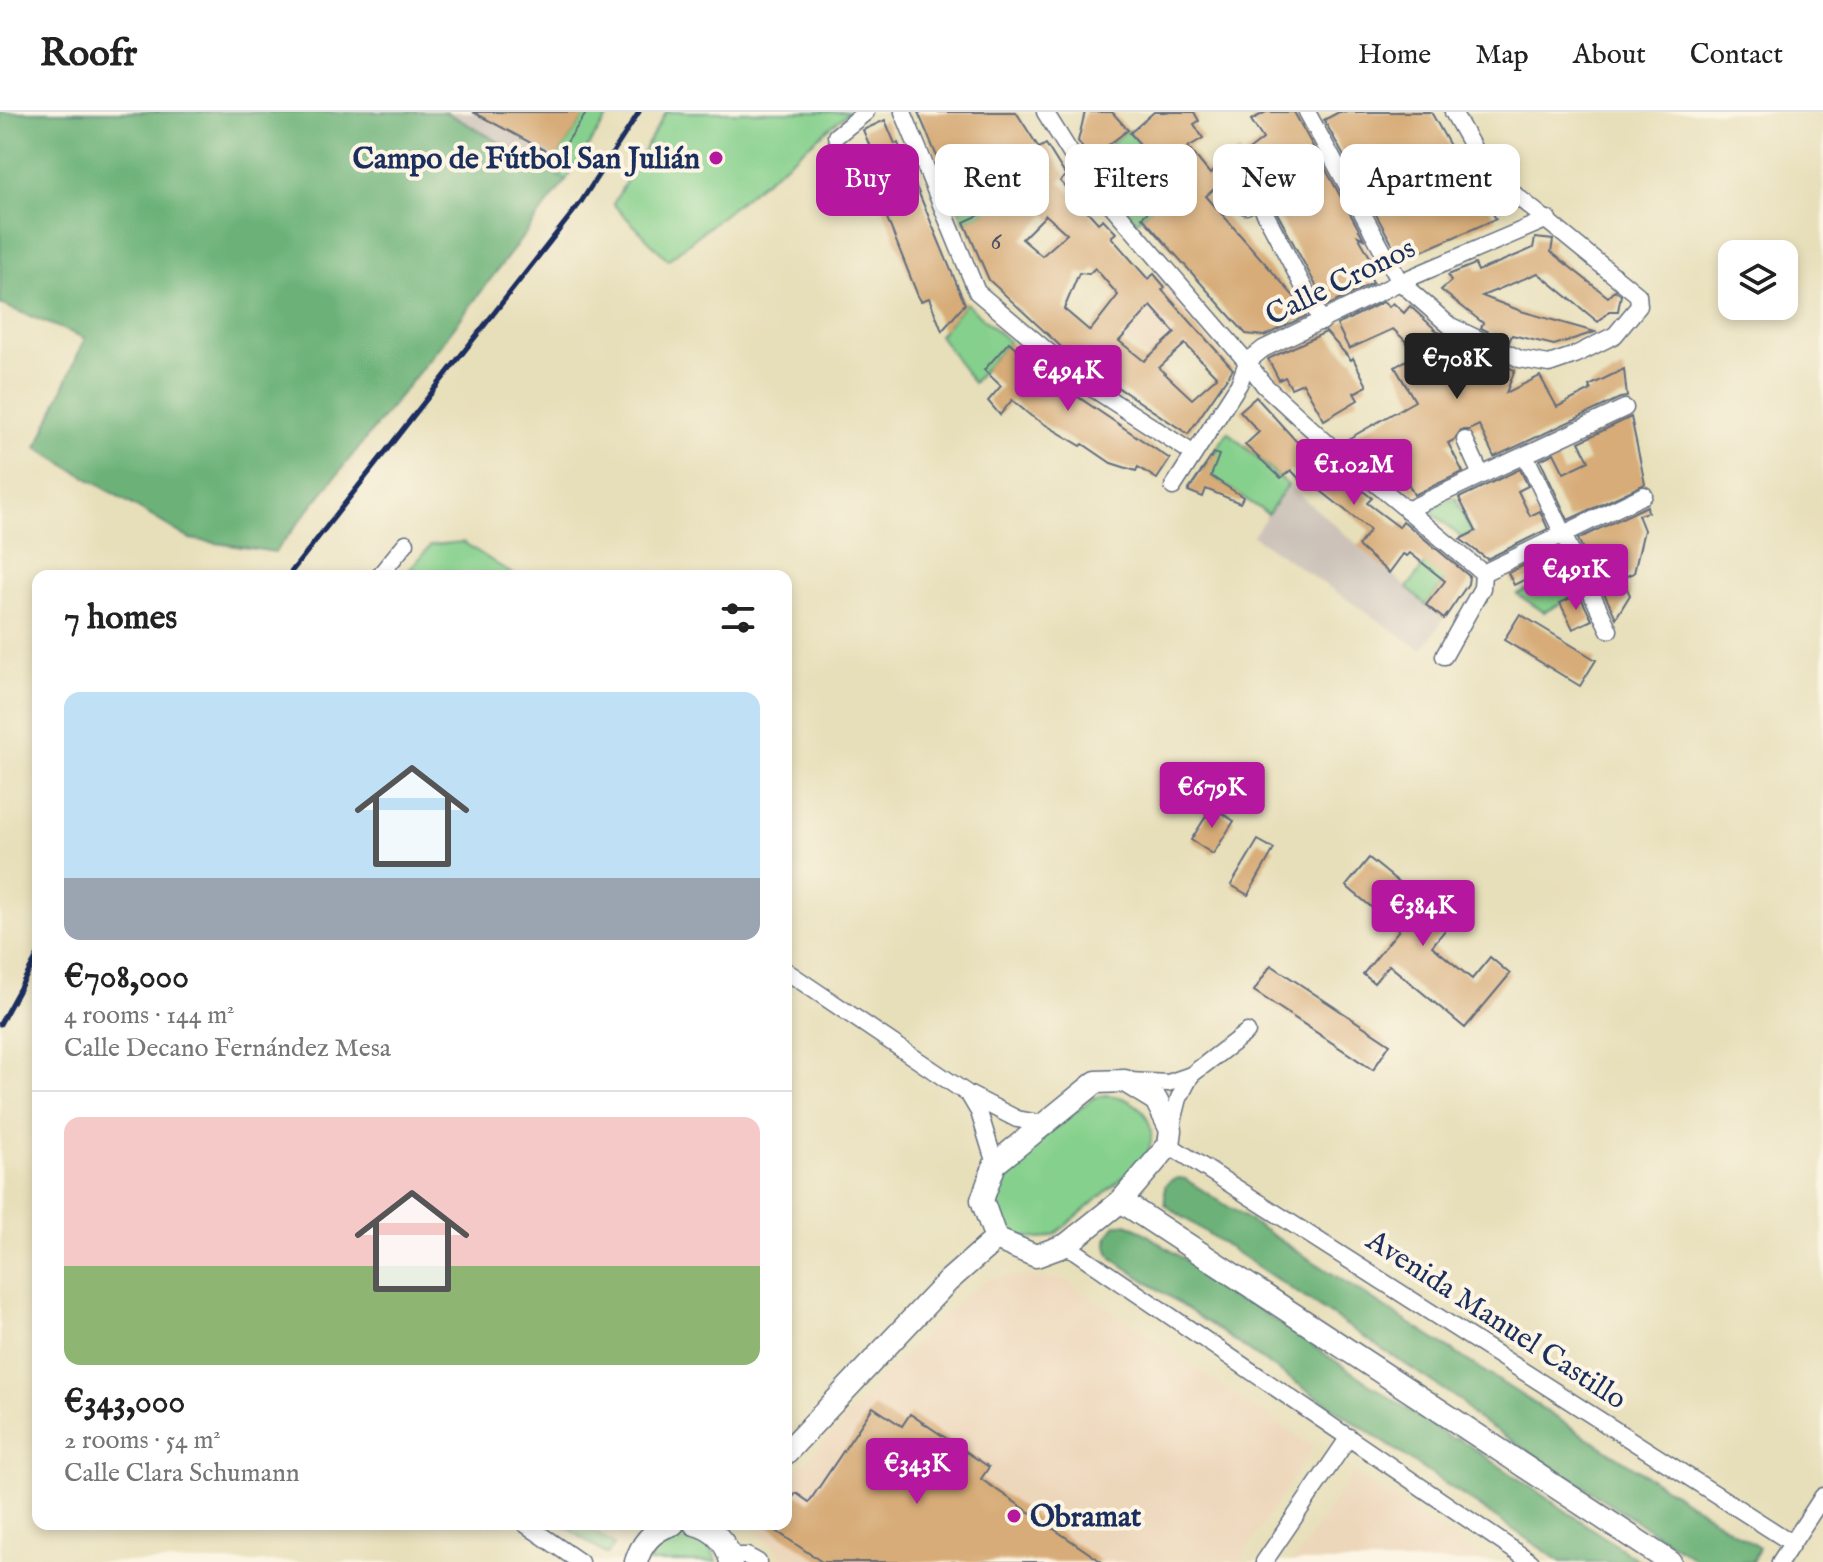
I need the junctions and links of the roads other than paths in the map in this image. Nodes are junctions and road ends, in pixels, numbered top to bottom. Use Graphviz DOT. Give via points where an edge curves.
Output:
graph roads {
  1 [pos="866,112"];
  2 [pos="903,112"];
  3 [pos="1045,112"];
  4 [pos="1307,112"];
  5 [pos="1453,112"];
  6 [pos="836,136"];
  7 [pos="1266,216"];
  8 [pos="1548,219"];
  9 [pos="1400,282"];
  10 [pos="1322,322"];
  11 [pos="1247,362"];
  12 [pos="1625,408"];
  13 [pos="1465,440"];
  14 [pos="1194,454"];
  15 [pos="1525,455"];
  16 [pos="1481,475"];
  17 [pos="1173,487"];
  18 [pos="1644,495"];
  19 [pos="1407,510"];
  20 [pos="1563,534"];
  21 [pos="406,543"];
  22 [pos="384,570"];
  23 [pos="1483,573"];
  24 [pos="1609,630"];
  25 [pos="1444,656"];
  26 [pos="792,975"];
  27 [pos="1247,1032"];
  28 [pos="1191,1075"];
  29 [pos="1125,1081"];
  30 [pos="968,1094"];
  31 [pos="1044,1124"];
  32 [pos="1170,1138"];
  33 [pos="995,1164"];
  34 [pos="1121,1201"];
  35 [pos="996,1239"];
  36 [pos="1066,1245"];
  37 [pos="1349,1437"];
  38 [pos="792,1447"];
  39 [pos="1823,1496"];
  40 [pos="534,1530"];
  41 [pos="661,1530"];
  42 [pos="713,1530"];
  43 [pos="1792,1543"];
  44 [pos="731,1559"];
  45 [pos="580,1562"];
  46 [pos="636,1562"];
  47 [pos="758,1562"];
  48 [pos="1264,1562"];
  49 [pos="1531,1562"];
  50 [pos="1670,1562"];
  51 [pos="1780,1562"];
  1 -- 6 [label="street"];
  2 -- 14 [label="street" via="977,292 1089,386"];
  3 -- 11 [label="street" via="1081,170"];
  4 -- 9 [label="street"];
  5 -- 8 [label="street" via="1486,171"];
  7 -- 10 [label="street"];
  8 -- 9 [label="street, Calle Cronos"];
  8 -- 9 [label="street" via="1638,295 1639,306 1615,335 1575,355 1549,364 1520,359 1449,325"];
  9 -- 10 [label="street, Calle Cronos"];
  10 -- 11 [label="street, Calle Cronos"];
  11 -- 14 [label="street" via="1239,384"];
  11 -- 19 [label="street" via="1264,385"];
  12 -- 15 [label="street"];
  13 -- 16 [label="street"];
  14 -- 17 [label="street"];
  15 -- 16 [label="street"];
  15 -- 20 [label="street"];
  16 -- 19 [label="street"];
  18 -- 20 [label="street"];
  19 -- 23 [label="street"];
  20 -- 23 [label="street"];
  20 -- 24 [label="street"];
  21 -- 22 [label="street"];
  23 -- 25 [label="street" via="1482,588"];
  26 -- 30 [label="street"];
  27 -- 28 [label="street"];
  28 -- 29 [label="street" via="1168,1083"];
  28 -- 32 [label="street" via="1179,1098"];
  29 -- 31 [label="main road" via="1096,1082"];
  29 -- 32 [label="main road" via="1156,1100"];
  30 -- 31 [label="street" via="1017,1119"];
  30 -- 33 [label="street"];
  31 -- 33 [label="main road"];
  32 -- 34 [label="main road"];
  32 -- 43 [label="street, Avenida Manuel Castillo"];
  33 -- 35 [label="main road" via="982,1200"];
  34 -- 36 [label="main road"];
  34 -- 50 [label="main road"];
  35 -- 36 [label="main road" via="1036,1256"];
  35 -- 38 [label="main road" via="948,1281"];
  36 -- 37 [label="street"];
  37 -- 48 [label="street"];
  37 -- 49 [label="street"];
  39 -- 43 [label="street"];
  40 -- 45 [label="street"];
  41 -- 46 [label="main road" via="649,1536"];
  42 -- 44 [label="main road"];
  43 -- 51 [label="street"];
  44 -- 47 [label="street" via="747,1556"];
}
